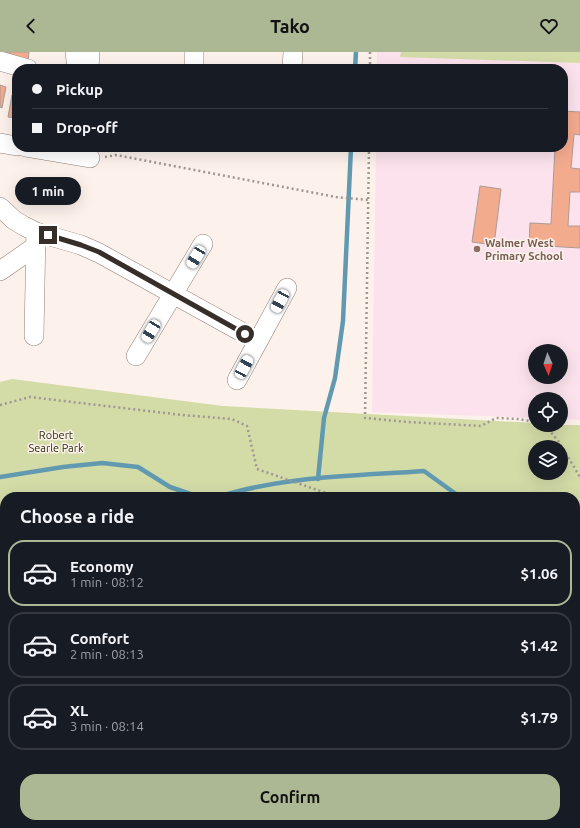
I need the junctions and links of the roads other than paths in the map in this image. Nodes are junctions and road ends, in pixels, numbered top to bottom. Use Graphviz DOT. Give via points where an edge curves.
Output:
graph roads {
  1 [pos="75,52"];
  2 [pos="90,52"];
  3 [pos="194,52"];
  4 [pos="293,52"];
  5 [pos="0,61"];
  6 [pos="12,64"];
  7 [pos="76,64"];
  8 [pos="90,64"];
  9 [pos="194,64"];
  10 [pos="292,64"];
  11 [pos="0,143"];
  12 [pos="12,145"];
  13 [pos="72,152"];
  14 [pos="84,154"];
  15 [pos="0,207"];
  16 [pos="36,239"];
  17 [pos="203,244"];
  18 [pos="0,271"];
  19 [pos="287,288"];
  20 [pos="174,294"];
  21 [pos="34,336"];
  22 [pos="258,341"];
  23 [pos="136,356"];
  24 [pos="237,380"];
  1 -- 7 [label="street"];
  2 -- 8 [label="street"];
  3 -- 9 [label="street"];
  4 -- 10 [label="street"];
  5 -- 6 [label="street"];
  11 -- 12 [label="street"];
  13 -- 14 [label="street"];
  15 -- 16 [label="street"];
  16 -- 18 [label="street"];
  16 -- 20 [label="street" via="81,245 99,252"];
  16 -- 21 [label="street"];
  17 -- 20 [label="street"];
  19 -- 22 [label="street"];
  20 -- 22 [label="street"];
  20 -- 23 [label="street"];
  22 -- 24 [label="street"];
}
